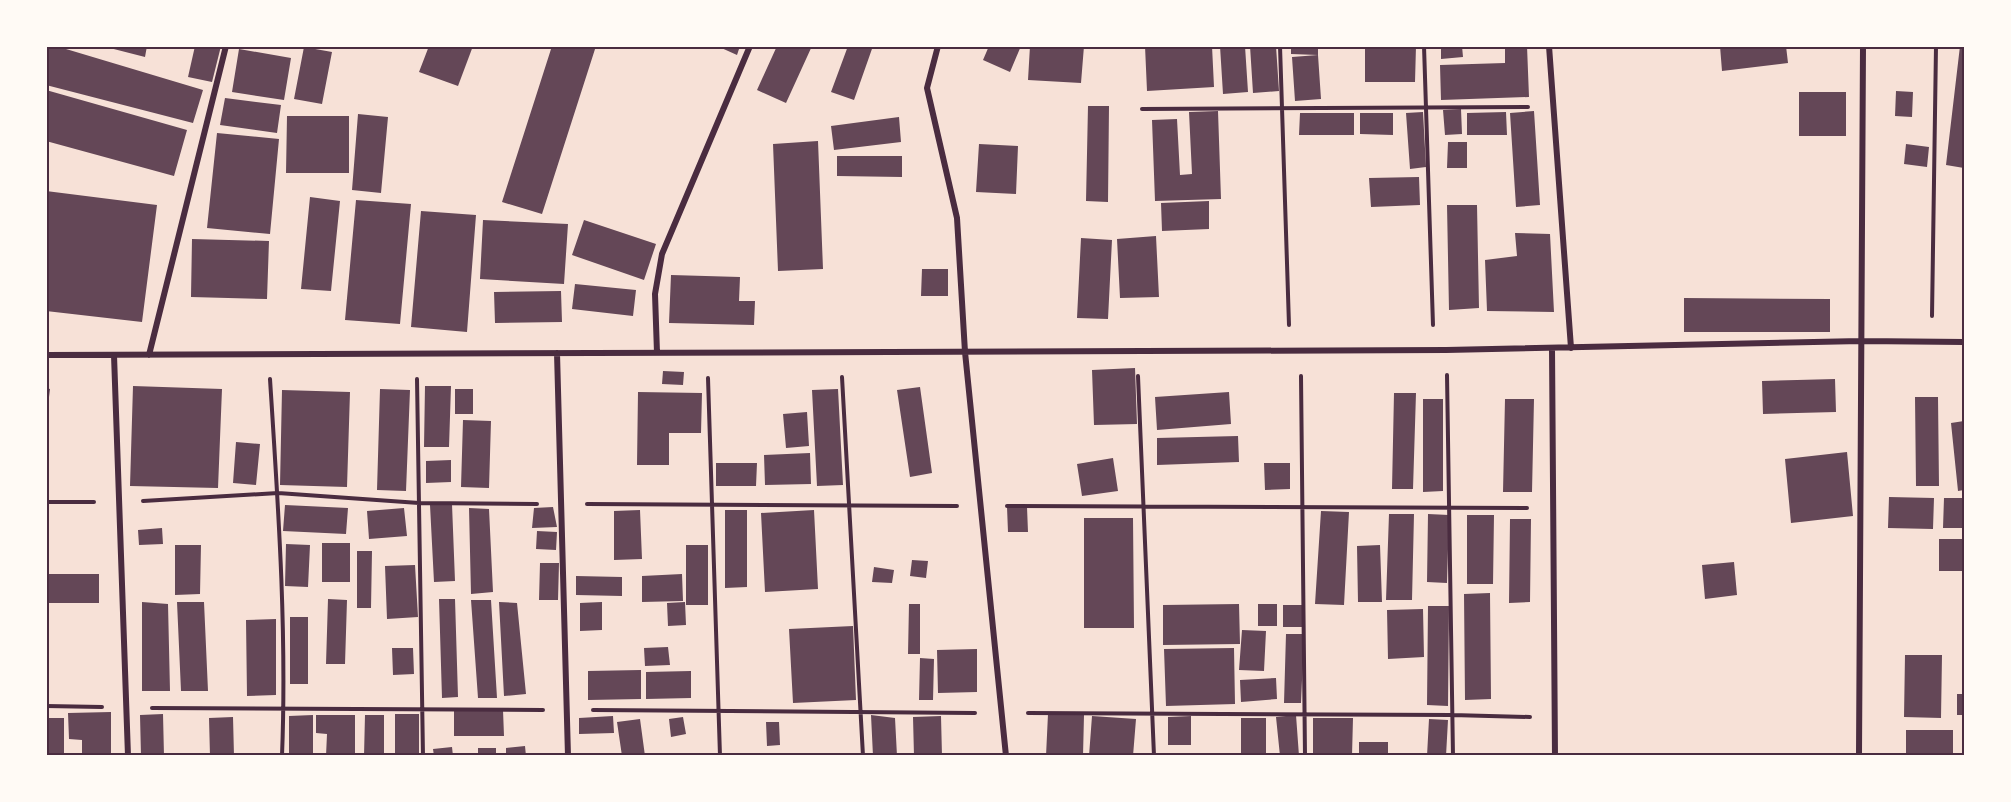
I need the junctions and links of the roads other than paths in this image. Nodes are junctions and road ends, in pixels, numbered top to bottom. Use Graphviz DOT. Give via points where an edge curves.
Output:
graph roads {
  1 [pos="226,46"];
  2 [pos="750,46"];
  3 [pos="938,46"];
  4 [pos="1549,46"];
  5 [pos="1863,46"];
  6 [pos="1861,341"];
  7 [pos="1965,342"];
  8 [pos="1552,348"];
  9 [pos="1571,348"];
  10 [pos="965,352"];
  11 [pos="557,353"];
  12 [pos="657,353"];
  13 [pos="46,355"];
  14 [pos="114,355"];
  15 [pos="149,355"];
  16 [pos="128,756"];
  17 [pos="568,756"];
  18 [pos="1006,756"];
  19 [pos="1555,756"];
  20 [pos="1858,756"];
  1 -- 15 [label="street"];
  2 -- 12 [label="street" via="662,254 655,294"];
  3 -- 10 [label="street" via="927,88 957,218"];
  4 -- 9 [label="street"];
  5 -- 6 [label="street"];
  6 -- 7 [label="street"];
  6 -- 9 [label="street"];
  6 -- 20 [label="street"];
  8 -- 9 [label="street"];
  8 -- 10 [label="street"];
  8 -- 19 [label="street"];
  10 -- 12 [label="street"];
  10 -- 18 [label="street"];
  11 -- 12 [label="street"];
  11 -- 15 [label="street"];
  11 -- 17 [label="street"];
  13 -- 14 [label="street"];
  14 -- 15 [label="street"];
  14 -- 16 [label="street"];
}
